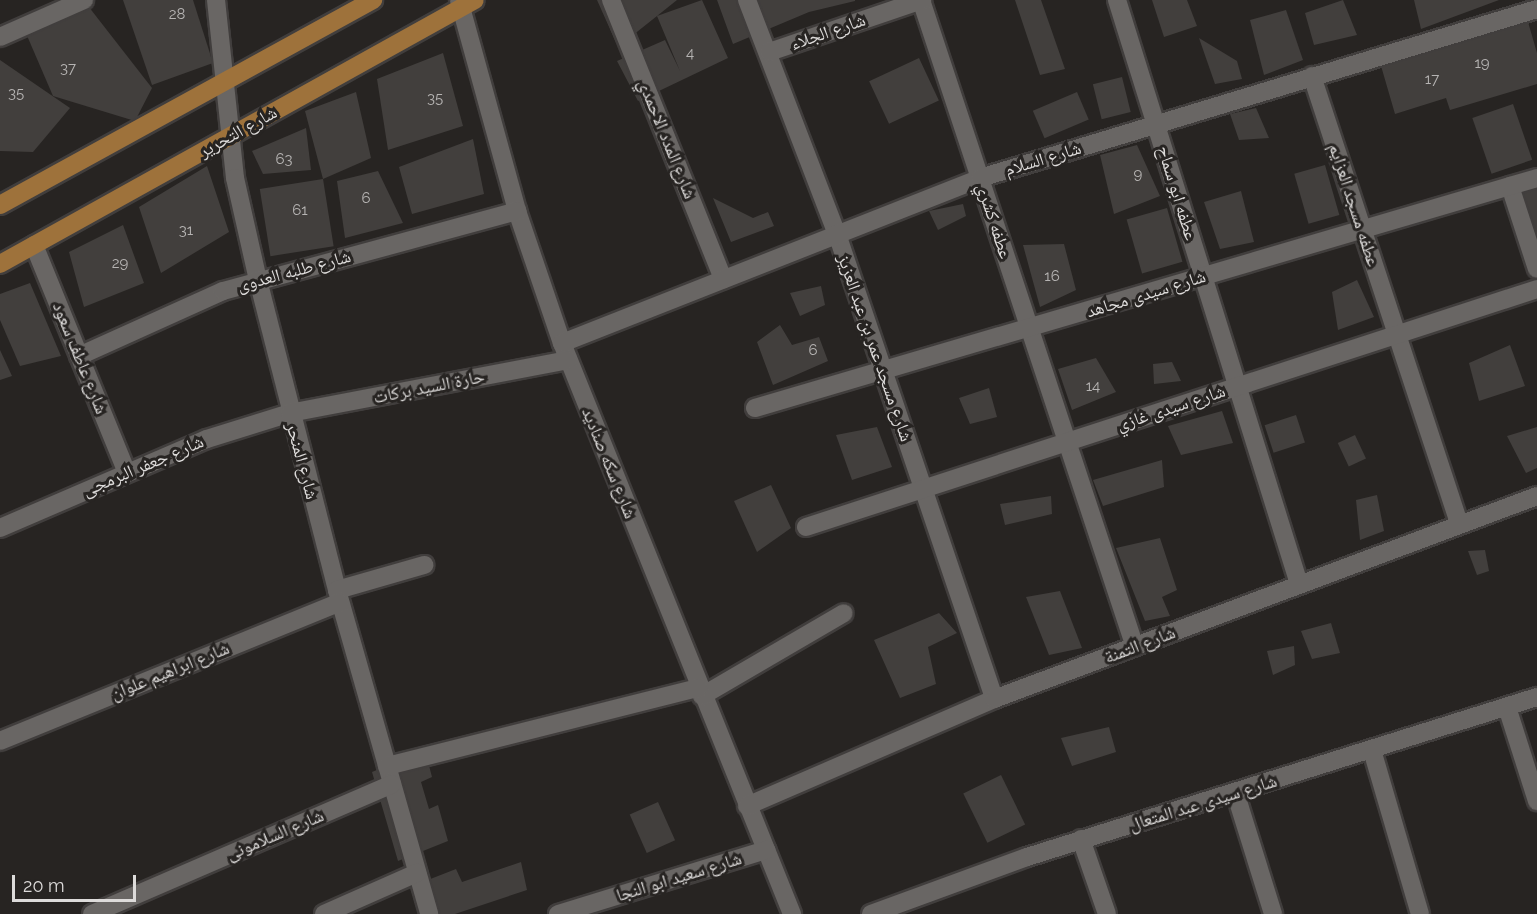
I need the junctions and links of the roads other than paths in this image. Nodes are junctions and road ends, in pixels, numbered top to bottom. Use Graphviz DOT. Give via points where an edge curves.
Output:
graph roads {
  1 [pos="84,0"];
  2 [pos="216,0"];
  3 [pos="373,0"];
  4 [pos="611,0"];
  5 [pos="747,0"];
  6 [pos="922,0"];
  7 [pos="1117,0"];
  8 [pos="465,3"];
  9 [pos="1537,9"];
  10 [pos="0,37"];
  11 [pos="768,52"];
  12 [pos="1312,76"];
  13 [pos="223,83"];
  14 [pos="1156,124"];
  15 [pos="230,137"];
  16 [pos="980,178"];
  17 [pos="1537,178"];
  18 [pos="1510,186"];
  19 [pos="0,205"];
  20 [pos="517,211"];
  21 [pos="1361,230"];
  22 [pos="837,234"];
  23 [pos="34,245"];
  24 [pos="0,264"];
  25 [pos="1537,269"];
  26 [pos="1203,277"];
  27 [pos="723,279"];
  28 [pos="258,280"];
  29 [pos="1537,289"];
  30 [pos="1030,328"];
  31 [pos="1397,334"];
  32 [pos="565,352"];
  33 [pos="79,356"];
  34 [pos="883,371"];
  35 [pos="1237,387"];
  36 [pos="755,408"];
  37 [pos="290,413"];
  38 [pos="1067,442"];
  39 [pos="126,471"];
  40 [pos="922,489"];
  41 [pos="1537,496"];
  42 [pos="1460,523"];
  43 [pos="806,527"];
  44 [pos="0,528"];
  45 [pos="424,565"];
  46 [pos="1299,584"];
  47 [pos="338,596"];
  48 [pos="844,613"];
  49 [pos="1135,647"];
  50 [pos="700,692"];
  51 [pos="1537,697"];
  52 [pos="994,699"];
  53 [pos="1507,707"];
  54 [pos="0,741"];
  55 [pos="1372,750"];
  56 [pos="390,775"];
  57 [pos="1236,795"];
  58 [pos="1537,801"];
  59 [pos="747,806"];
  60 [pos="1081,839"];
  61 [pos="766,850"];
  62 [pos="417,873"];
  63 [pos="92,914"];
  64 [pos="324,914"];
  65 [pos="429,914"];
  66 [pos="558,914"];
  67 [pos="792,914"];
  68 [pos="871,914"];
  69 [pos="1107,914"];
  70 [pos="1273,914"];
  71 [pos="1420,914"];
  1 -- 10 [label="street"];
  2 -- 13 [label="street, شارع المنحر"];
  3 -- 13 [label="main road"];
  4 -- 27 [label="street, شارع المدد الاحمدي"];
  5 -- 11 [label="street, شارع مسجد عمر بن عبد العزيز"];
  6 -- 11 [label="street, شارع الجلاء"];
  6 -- 16 [label="street, عطفه كشري"];
  7 -- 14 [label="street, عطفه ابو سماح"];
  8 -- 15 [label="main road, شارع التحرير"];
  8 -- 20 [label="street, شارع سكه صناديد"];
  9 -- 12 [label="street, شارع السلام"];
  11 -- 22 [label="street, شارع مسجد عمر بن عبد العزيز"];
  12 -- 14 [label="street, شارع السلام"];
  12 -- 21 [label="street, عطفه مسجد العزايم"];
  13 -- 15 [label="street, شارع المنحر"];
  13 -- 19 [label="main road"];
  14 -- 16 [label="street, شارع السلام"];
  14 -- 26 [label="street, عطفه ابو سماح"];
  15 -- 23 [label="main road, شارع التحرير"];
  15 -- 28 [label="street, شارع المنحر"];
  16 -- 22 [label="street, شارع السلام"];
  16 -- 30 [label="street, عطفه كشري"];
  17 -- 18 [label="street, شارع سيدى مجاهد"];
  18 -- 21 [label="street, شارع سيدى مجاهد"];
  18 -- 25 [label="street"];
  20 -- 28 [label="street, شارع طلبه العدوى"];
  20 -- 32 [label="street, شارع سكه صناديد"];
  21 -- 26 [label="street, شارع سيدى مجاهد"];
  21 -- 31 [label="street, عطفه مسجد العزايم"];
  22 -- 27 [label="street, شارع السلام"];
  22 -- 34 [label="street, شارع مسجد عمر بن عبد العزيز"];
  23 -- 24 [label="main road, شارع التحرير"];
  23 -- 33 [label="street, شارع عاطف سعود"];
  26 -- 30 [label="street, شارع سيدى مجاهد"];
  26 -- 35 [label="street, عطفه ابو سماح"];
  27 -- 32 [label="street, شارع السلام"];
  28 -- 33 [label="street, شارع طلبه العدوى" via="223,291"];
  28 -- 37 [label="street, شارع المنحر"];
  29 -- 31 [label="street, شارع سيدى غازي"];
  30 -- 34 [label="street, شارع سيدى مجاهد"];
  30 -- 38 [label="street, عطفه كشري"];
  31 -- 35 [label="street, شارع سيدى غازي"];
  31 -- 42 [label="street, عطفه مسجد العزايم"];
  32 -- 37 [label="street, حارة السيد بركات"];
  32 -- 50 [label="street, شارع سكه صناديد"];
  33 -- 39 [label="street, شارع عاطف سعود"];
  34 -- 36 [label="street, شارع سيدى مجاهد"];
  34 -- 40 [label="street, شارع مسجد عمر بن عبد العزيز"];
  35 -- 38 [label="street, شارع سيدى غازي"];
  35 -- 46 [label="street, عطفه ابو سماح"];
  37 -- 39 [label="street, شارع جعفر البرمجى" via="207,439"];
  37 -- 47 [label="street, شارع المنحر"];
  38 -- 40 [label="street, شارع سيدى غازي"];
  38 -- 49 [label="street, عطفه كشري"];
  39 -- 44 [label="street, شارع جعفر البرمجى"];
  40 -- 43 [label="street, شارع سيدى غازي"];
  40 -- 52 [label="street, شارع مسجد عمر بن عبد العزيز"];
  41 -- 42 [label="street, شارع التمنة"];
  42 -- 46 [label="street, شارع التمنة"];
  45 -- 47 [label="street, شارع ابراهيم علوان"];
  46 -- 49 [label="street, شارع التمنة"];
  47 -- 54 [label="street, شارع ابراهيم علوان"];
  47 -- 56 [label="street, شارع المنحر"];
  48 -- 50 [label="street, شارع السلامونى"];
  49 -- 52 [label="street, شارع التمنة"];
  50 -- 56 [label="street, شارع السلامونى"];
  50 -- 59 [label="street, شارع سكه صناديد"];
  51 -- 53 [label="street, شارع سيدى عبد المتعال"];
  52 -- 59 [label="street, شارع التمنة"];
  53 -- 55 [label="street, شارع سيدى عبد المتعال"];
  53 -- 58 [label="street"];
  55 -- 57 [label="street, شارع سيدى عبد المتعال"];
  55 -- 71 [label="street"];
  56 -- 62 [label="street, شارع المنحر"];
  56 -- 63 [label="street, شارع السلامونى"];
  57 -- 60 [label="street, شارع سيدى عبد المتعال"];
  57 -- 70 [label="street"];
  59 -- 61 [label="street, شارع سكه صناديد"];
  60 -- 68 [label="street, شارع سيدى عبد المتعال"];
  60 -- 69 [label="street"];
  61 -- 66 [label="street, شارع سعيد ابو النجا"];
  61 -- 67 [label="street, شارع سكه صناديد"];
  62 -- 64 [label="street"];
  62 -- 65 [label="street, شارع المنحر"];
}
